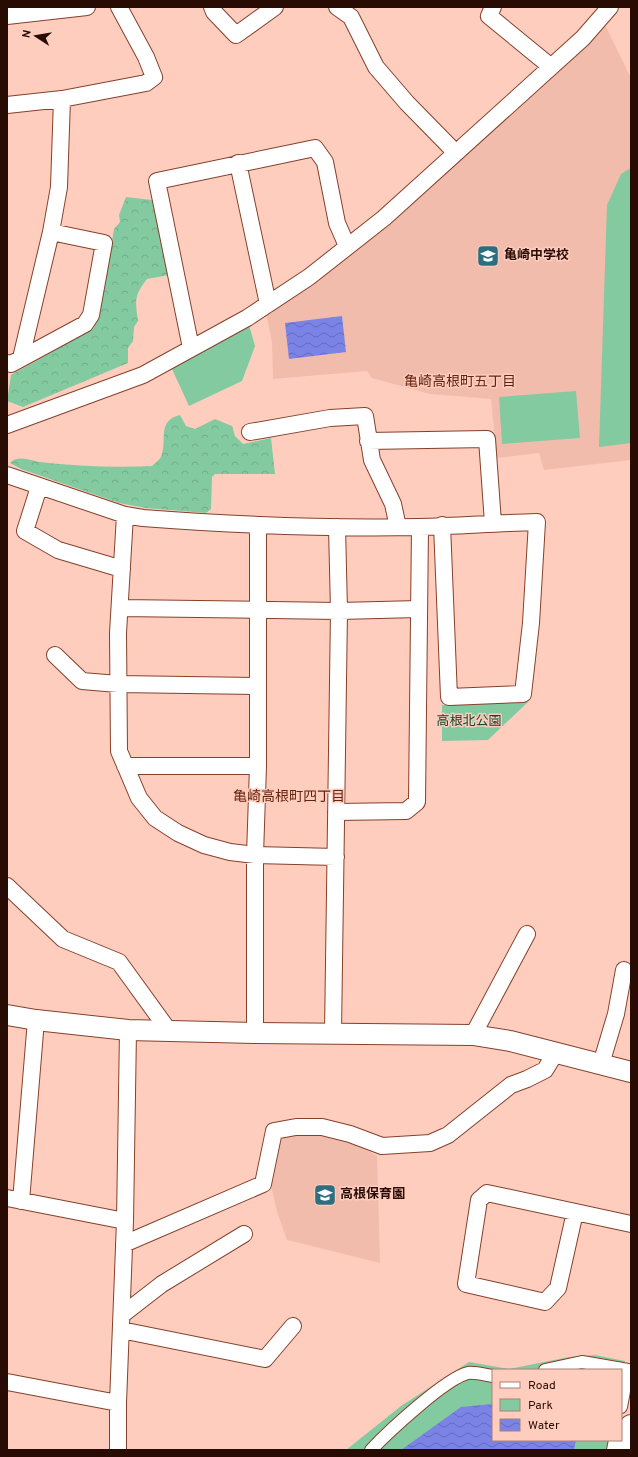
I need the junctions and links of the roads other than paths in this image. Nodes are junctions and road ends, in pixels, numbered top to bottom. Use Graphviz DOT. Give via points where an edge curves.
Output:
graph roads {
  1 [pos="87,7"];
  2 [pos="119,7"];
  3 [pos="212,7"];
  4 [pos="275,7"];
  5 [pos="337,7"];
  6 [pos="493,7"];
  7 [pos="610,7"];
  8 [pos="7,16"];
  9 [pos="550,66"];
  10 [pos="62,99"];
  11 [pos="7,105"];
  12 [pos="456,153"];
  13 [pos="238,163"];
  14 [pos="51,232"];
  15 [pos="347,246"];
  16 [pos="268,304"];
  17 [pos="191,348"];
  18 [pos="14,361"];
  19 [pos="7,425"];
  20 [pos="250,432"];
  21 [pos="368,441"];
  22 [pos="7,475"];
  23 [pos="38,487"];
  24 [pos="125,515"];
  25 [pos="493,523"];
  26 [pos="442,525"];
  27 [pos="258,526"];
  28 [pos="337,527"];
  29 [pos="398,527"];
  30 [pos="420,527"];
  31 [pos="122,569"];
  32 [pos="121,608"];
  33 [pos="258,608"];
  34 [pos="419,609"];
  35 [pos="339,611"];
  36 [pos="55,655"];
  37 [pos="118,684"];
  38 [pos="258,686"];
  39 [pos="125,766"];
  40 [pos="258,766"];
  41 [pos="336,812"];
  42 [pos="255,855"];
  43 [pos="336,857"];
  44 [pos="7,886"];
  45 [pos="527,934"];
  46 [pos="624,970"];
  47 [pos="7,1015"];
  48 [pos="36,1020"];
  49 [pos="128,1030"];
  50 [pos="169,1031"];
  51 [pos="255,1033"];
  52 [pos="333,1033"];
  53 [pos="473,1034"];
  54 [pos="556,1052"];
  55 [pos="601,1064"];
  56 [pos="631,1072"];
  57 [pos="14,1200"];
  58 [pos="575,1212"];
  59 [pos="125,1221"];
  60 [pos="631,1224"];
  61 [pos="244,1234"];
  62 [pos="124,1244"];
  63 [pos="122,1323"];
  64 [pos="293,1326"];
  65 [pos="550,1369"];
  66 [pos="492,1376"];
  67 [pos="7,1382"];
  68 [pos="622,1402"];
  69 [pos="118,1403"];
  70 [pos="631,1426"];
  71 [pos="118,1450"];
  72 [pos="371,1450"];
  73 [pos="627,1450"];
  1 -- 8 [label="street"];
  2 -- 10 [label="street" via="154,77 146,83"];
  3 -- 4 [label="street" via="236,35"];
  5 -- 12 [label="street" via="351,17 376,67"];
  6 -- 9 [label="street" via="489,16"];
  7 -- 9 [label="street" via="583,38"];
  9 -- 12 [label="street"];
  10 -- 11 [label="street"];
  10 -- 14 [label="street" via="59,186"];
  12 -- 15 [label="street" via="384,218"];
  13 -- 15 [label="street" via="314,148 325,162 337,223"];
  13 -- 16 [label="street"];
  13 -- 17 [label="street" via="157,180"];
  14 -- 18 [label="street"];
  14 -- 18 [label="street" via="104,243 91,315 84,324"];
  15 -- 16 [label="street" via="309,277"];
  16 -- 17 [label="street"];
  17 -- 19 [label="street" via="143,375"];
  20 -- 21 [label="street" via="330,418 365,416"];
  21 -- 25 [label="street" via="487,439"];
  21 -- 29 [label="street" via="372,460 393,504"];
  22 -- 23 [label="street"];
  23 -- 24 [label="street"];
  23 -- 31 [label="street" via="25,531 58,550"];
  24 -- 27 [label="street"];
  24 -- 31 [label="street"];
  25 -- 26 [label="street"];
  25 -- 26 [label="street" via="537,522 523,694 449,696"];
  26 -- 30 [label="street"];
  27 -- 28 [label="street"];
  27 -- 33 [label="street"];
  28 -- 29 [label="street"];
  28 -- 35 [label="street"];
  29 -- 30 [label="street"];
  30 -- 34 [label="street"];
  31 -- 32 [label="street"];
  32 -- 33 [label="street"];
  32 -- 37 [label="street"];
  33 -- 35 [label="street"];
  33 -- 38 [label="street"];
  34 -- 35 [label="street"];
  34 -- 41 [label="street" via="417,802 406,811"];
  35 -- 41 [label="street"];
  36 -- 37 [label="street" via="82,681"];
  37 -- 38 [label="street"];
  37 -- 39 [label="street" via="119,752"];
  38 -- 40 [label="street"];
  39 -- 40 [label="street"];
  39 -- 42 [label="street" via="138,798 155,818 178,833 204,845"];
  40 -- 42 [label="street"];
  41 -- 43 [label="street"];
  42 -- 43 [label="street"];
  42 -- 51 [label="street"];
  43 -- 52 [label="street"];
  44 -- 50 [label="street" via="63,938 119,962"];
  45 -- 53 [label="street"];
  46 -- 55 [label="street" via="616,1014"];
  47 -- 48 [label="street"];
  48 -- 49 [label="street"];
  48 -- 57 [label="street"];
  49 -- 50 [label="street"];
  49 -- 59 [label="street"];
  50 -- 51 [label="street"];
  51 -- 52 [label="street"];
  52 -- 53 [label="street"];
  53 -- 54 [label="street"];
  54 -- 55 [label="street"];
  54 -- 62 [label="street" via="544,1070 511,1085 448,1135 430,1143 382,1146 322,1127 296,1126 274,1131 264,1184"];
  55 -- 56 [label="street"];
  57 -- 59 [label="street"];
  58 -- 58 [label="street" via="487,1193 479,1200 466,1284 545,1302 558,1288"];
  58 -- 60 [label="street"];
  59 -- 62 [label="street"];
  61 -- 63 [label="street" via="162,1284"];
  62 -- 63 [label="street"];
  63 -- 64 [label="street" via="265,1359"];
  63 -- 69 [label="street"];
  65 -- 68 [label="street" via="582,1362 628,1370"];
  66 -- 72 [label="street" via="469,1373 446,1384"];
  67 -- 69 [label="street"];
  69 -- 71 [label="street"];
  70 -- 73 [label="main road"];
}
